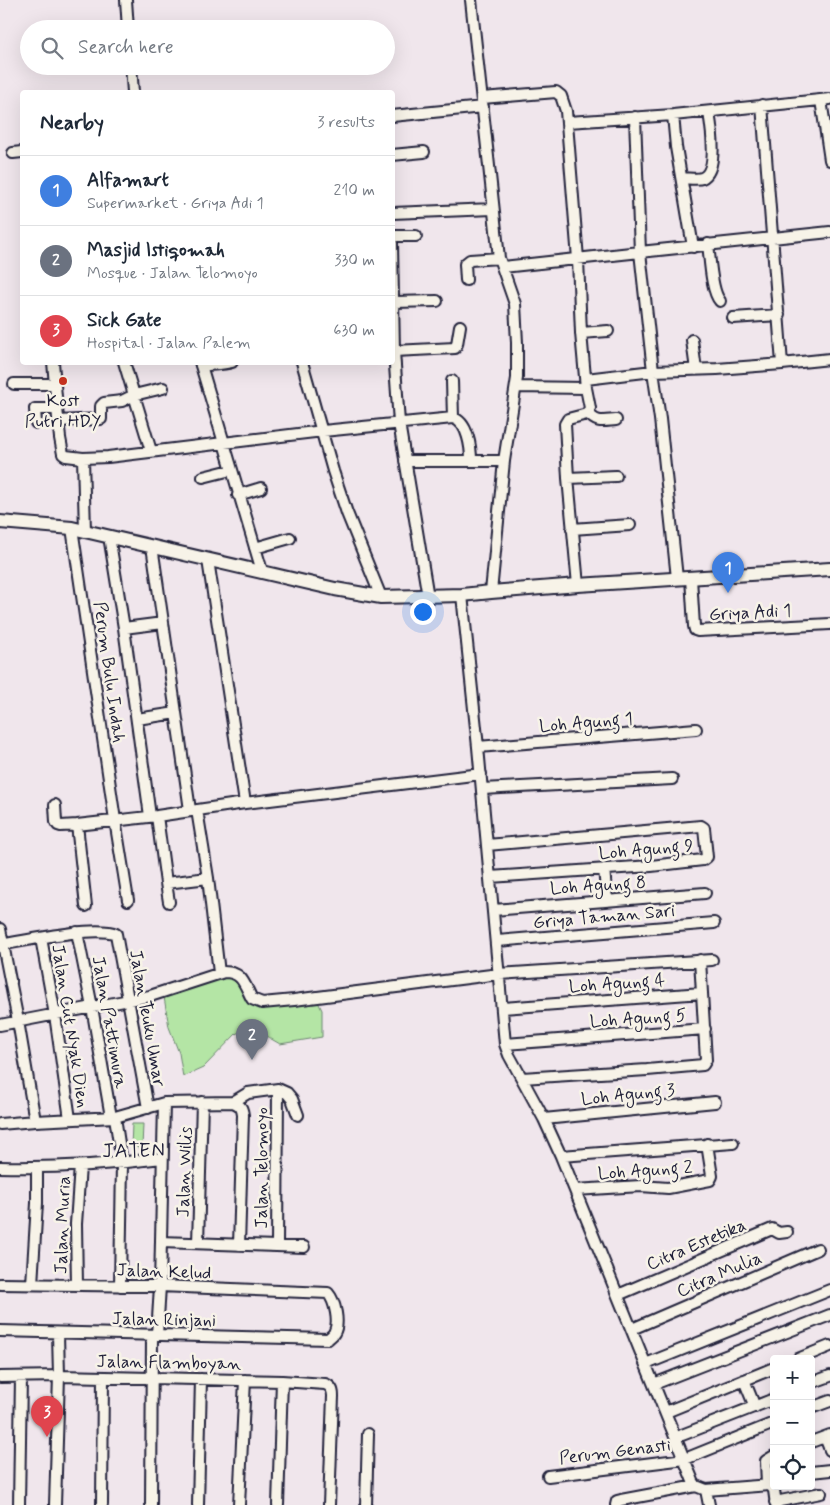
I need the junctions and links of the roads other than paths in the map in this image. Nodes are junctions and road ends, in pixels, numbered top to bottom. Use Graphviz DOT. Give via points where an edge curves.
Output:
graph roads {
  1 [pos="126,0"];
  2 [pos="471,0"];
  3 [pos="127,20"];
  4 [pos="132,75"];
  5 [pos="133,90"];
  6 [pos="826,99"];
  7 [pos="482,102"];
  8 [pos="762,105"];
  9 [pos="709,112"];
  10 [pos="674,115"];
  11 [pos="395,116"];
  12 [pos="635,117"];
  13 [pos="568,122"];
  14 [pos="424,152"];
  15 [pos="395,155"];
  16 [pos="830,160"];
  17 [pos="682,178"];
  18 [pos="493,209"];
  19 [pos="395,213"];
  20 [pos="830,232"];
  21 [pos="395,236"];
  22 [pos="416,236"];
  23 [pos="773,238"];
  24 [pos="708,244"];
  25 [pos="693,247"];
  26 [pos="640,252"];
  27 [pos="578,259"];
  28 [pos="501,263"];
  29 [pos="466,280"];
  30 [pos="437,301"];
  31 [pos="720,301"];
  32 [pos="395,302"];
  33 [pos="779,315"];
  34 [pos="733,318"];
  35 [pos="460,326"];
  36 [pos="608,331"];
  37 [pos="581,333"];
  38 [pos="692,340"];
  39 [pos="395,351"];
  40 [pos="830,359"];
  41 [pos="782,364"];
  42 [pos="53,365"];
  43 [pos="125,365"];
  44 [pos="200,365"];
  45 [pos="303,365"];
  46 [pos="395,365"];
  47 [pos="696,370"];
  48 [pos="653,371"];
  49 [pos="452,381"];
  50 [pos="586,383"];
  51 [pos="14,384"];
  52 [pos="54,384"];
  53 [pos="516,387"];
  54 [pos="163,388"];
  55 [pos="134,396"];
  56 [pos="57,409"];
  57 [pos="588,413"];
  58 [pos="453,418"];
  59 [pos="616,420"];
  60 [pos="58,421"];
  61 [pos="36,423"];
  62 [pos="399,424"];
  63 [pos="322,430"];
  64 [pos="223,443"];
  65 [pos="152,451"];
  66 [pos="83,458"];
  67 [pos="405,461"];
  68 [pos="471,461"];
  69 [pos="504,461"];
  70 [pos="231,470"];
  71 [pos="616,476"];
  72 [pos="203,478"];
  73 [pos="568,478"];
  74 [pos="262,488"];
  75 [pos="238,496"];
  76 [pos="0,522"];
  77 [pos="630,525"];
  78 [pos="572,528"];
  79 [pos="78,530"];
  80 [pos="109,536"];
  81 [pos="290,538"];
  82 [pos="152,546"];
  83 [pos="254,548"];
  84 [pos="208,560"];
  85 [pos="262,571"];
  86 [pos="828,571"];
  87 [pos="676,578"];
  88 [pos="691,578"];
  89 [pos="578,585"];
  90 [pos="491,592"];
  91 [pos="462,596"];
  92 [pos="382,597"];
  93 [pos="428,597"];
  94 [pos="163,622"];
  95 [pos="830,624"];
  96 [pos="124,628"];
  97 [pos="176,713"];
  98 [pos="137,719"];
  99 [pos="696,729"];
  100 [pos="478,746"];
  101 [pos="481,774"];
  102 [pos="672,779"];
  103 [pos="482,789"];
  104 [pos="246,803"];
  105 [pos="55,805"];
  106 [pos="194,810"];
  107 [pos="153,816"];
  108 [pos="115,820"];
  109 [pos="77,825"];
  110 [pos="488,845"];
  111 [pos="604,869"];
  112 [pos="490,877"];
  113 [pos="208,878"];
  114 [pos="166,883"];
  115 [pos="705,893"];
  116 [pos="128,900"];
  117 [pos="607,900"];
  118 [pos="169,902"];
  119 [pos="86,906"];
  120 [pos="493,910"];
  121 [pos="714,923"];
  122 [pos="0,929"];
  123 [pos="77,932"];
  124 [pos="41,938"];
  125 [pos="497,941"];
  126 [pos="1,945"];
  127 [pos="700,960"];
  128 [pos="712,960"];
  129 [pos="219,973"];
  130 [pos="500,974"];
  131 [pos="702,993"];
  132 [pos="129,1001"];
  133 [pos="92,1007"];
  134 [pos="503,1008"];
  135 [pos="54,1015"];
  136 [pos="18,1021"];
  137 [pos="0,1025"];
  138 [pos="705,1029"];
  139 [pos="505,1044"];
  140 [pos="522,1078"];
  141 [pos="278,1090"];
  142 [pos="202,1102"];
  143 [pos="233,1102"];
  144 [pos="715,1102"];
  145 [pos="164,1103"];
  146 [pos="148,1108"];
  147 [pos="298,1115"];
  148 [pos="113,1117"];
  149 [pos="70,1119"];
  150 [pos="544,1119"];
  151 [pos="35,1121"];
  152 [pos="0,1124"];
  153 [pos="733,1143"];
  154 [pos="708,1144"];
  155 [pos="561,1156"];
  156 [pos="162,1158"];
  157 [pos="122,1163"];
  158 [pos="80,1166"];
  159 [pos="0,1168"];
  160 [pos="37,1168"];
  161 [pos="575,1190"];
  162 [pos="787,1232"];
  163 [pos="161,1242"];
  164 [pos="198,1243"];
  165 [pos="239,1245"];
  166 [pos="277,1246"];
  167 [pos="304,1247"];
  168 [pos="818,1249"];
  169 [pos="0,1284"];
  170 [pos="32,1284"];
  171 [pos="77,1285"];
  172 [pos="120,1286"];
  173 [pos="160,1286"];
  174 [pos="830,1290"];
  175 [pos="618,1295"];
  176 [pos="830,1316"];
  177 [pos="632,1329"];
  178 [pos="0,1331"];
  179 [pos="58,1333"];
  180 [pos="155,1335"];
  181 [pos="328,1339"];
  182 [pos="830,1346"];
  183 [pos="808,1355"];
  184 [pos="646,1364"];
  185 [pos="770,1370"];
  186 [pos="60,1376"];
  187 [pos="830,1376"];
  188 [pos="0,1377"];
  189 [pos="21,1377"];
  190 [pos="103,1377"];
  191 [pos="151,1378"];
  192 [pos="200,1379"];
  193 [pos="245,1380"];
  194 [pos="744,1380"];
  195 [pos="282,1381"];
  196 [pos="815,1382"];
  197 [pos="654,1384"];
  198 [pos="772,1400"];
  199 [pos="830,1401"];
  200 [pos="755,1407"];
  201 [pos="815,1407"];
  202 [pos="666,1412"];
  203 [pos="770,1425"];
  204 [pos="368,1434"];
  205 [pos="682,1435"];
  206 [pos="827,1436"];
  207 [pos="815,1440"];
  208 [pos="830,1450"];
  209 [pos="770,1458"];
  210 [pos="685,1459"];
  211 [pos="830,1470"];
  212 [pos="815,1472"];
  213 [pos="548,1476"];
  214 [pos="769,1478"];
  215 [pos="701,1488"];
  216 [pos="822,1493"];
  217 [pos="775,1503"];
  218 [pos="19,1505"];
  219 [pos="55,1505"];
  220 [pos="102,1505"];
  221 [pos="151,1505"];
  222 [pos="198,1505"];
  223 [pos="239,1505"];
  224 [pos="278,1505"];
  225 [pos="329,1505"];
  226 [pos="366,1505"];
  227 [pos="616,1505"];
  228 [pos="709,1505"];
  1 -- 3 [label="street"];
  2 -- 7 [label="street"];
  4 -- 5 [label="street"];
  6 -- 8 [label="street"];
  6 -- 16 [label="street"];
  7 -- 11 [label="street"];
  7 -- 13 [label="street" via="556,92 563,100"];
  7 -- 18 [label="street"];
  8 -- 9 [label="street"];
  8 -- 23 [label="street"];
  9 -- 10 [label="street"];
  9 -- 17 [label="street" via="713,147 708,172 702,178"];
  10 -- 12 [label="street"];
  10 -- 17 [label="street"];
  12 -- 13 [label="street"];
  12 -- 26 [label="street"];
  13 -- 27 [label="street"];
  14 -- 15 [label="street"];
  17 -- 25 [label="street"];
  18 -- 19 [label="street"];
  18 -- 28 [label="street"];
  20 -- 23 [label="street"];
  21 -- 22 [label="street"];
  23 -- 24 [label="street"];
  23 -- 33 [label="street"];
  24 -- 25 [label="street"];
  24 -- 31 [label="street" via="714,289"];
  25 -- 26 [label="street"];
  26 -- 27 [label="street"];
  26 -- 48 [label="street"];
  27 -- 28 [label="street"];
  27 -- 37 [label="street"];
  28 -- 29 [label="street" via="470,260 465,264"];
  28 -- 53 [label="street" via="516,309"];
  30 -- 32 [label="street"];
  33 -- 34 [label="street"];
  33 -- 41 [label="street"];
  35 -- 39 [label="street" via="455,348"];
  36 -- 37 [label="street"];
  37 -- 50 [label="street"];
  38 -- 47 [label="street"];
  40 -- 41 [label="street"];
  41 -- 47 [label="street"];
  42 -- 52 [label="street"];
  43 -- 55 [label="street"];
  44 -- 64 [label="street"];
  45 -- 63 [label="street"];
  46 -- 62 [label="street"];
  47 -- 48 [label="street"];
  48 -- 50 [label="street"];
  48 -- 87 [label="street"];
  49 -- 58 [label="street"];
  50 -- 53 [label="street"];
  50 -- 57 [label="street" via="590,404"];
  51 -- 52 [label="street"];
  52 -- 56 [label="street"];
  53 -- 69 [label="street"];
  54 -- 55 [label="street"];
  55 -- 60 [label="street" via="102,404 101,419"];
  55 -- 65 [label="street"];
  56 -- 60 [label="street"];
  56 -- 61 [label="street" via="35,409"];
  57 -- 59 [label="street" via="600,422"];
  57 -- 73 [label="street" via="566,422"];
  58 -- 62 [label="street"];
  58 -- 68 [label="street" via="461,423 469,440"];
  60 -- 66 [label="street" via="63,454"];
  62 -- 63 [label="street"];
  62 -- 67 [label="street"];
  63 -- 64 [label="street"];
  63 -- 92 [label="street" via="347,513"];
  64 -- 65 [label="street"];
  64 -- 70 [label="street"];
  65 -- 66 [label="street"];
  66 -- 79 [label="street, Perum Bulu Indah"];
  67 -- 68 [label="street"];
  67 -- 93 [label="street"];
  68 -- 69 [label="street"];
  69 -- 90 [label="street"];
  70 -- 72 [label="street"];
  70 -- 75 [label="street"];
  71 -- 73 [label="street"];
  73 -- 78 [label="street"];
  74 -- 75 [label="street"];
  75 -- 83 [label="street"];
  76 -- 79 [label="main road"];
  77 -- 78 [label="street"];
  78 -- 89 [label="street"];
  79 -- 80 [label="main road"];
  79 -- 108 [label="street, Perum Bulu Indah"];
  80 -- 82 [label="main road"];
  80 -- 96 [label="street"];
  81 -- 83 [label="street"];
  82 -- 84 [label="main road"];
  82 -- 94 [label="street"];
  83 -- 85 [label="street"];
  84 -- 85 [label="main road"];
  84 -- 104 [label="street"];
  85 -- 92 [label="main road"];
  86 -- 88 [label="main road"];
  87 -- 88 [label="main road"];
  87 -- 89 [label="main road"];
  88 -- 95 [label="street, Griya Adi 1" via="694,626 698,631"];
  89 -- 90 [label="main road"];
  90 -- 91 [label="main road"];
  91 -- 93 [label="main road"];
  91 -- 100 [label="street"];
  92 -- 93 [label="main road"];
  94 -- 96 [label="street"];
  94 -- 97 [label="street"];
  96 -- 98 [label="street"];
  97 -- 98 [label="street"];
  97 -- 106 [label="street"];
  98 -- 107 [label="street"];
  99 -- 100 [label="street, Loh Agung 1"];
  100 -- 101 [label="street"];
  101 -- 103 [label="street"];
  101 -- 104 [label="street"];
  102 -- 103 [label="street"];
  103 -- 110 [label="street"];
  104 -- 106 [label="street"];
  105 -- 109 [label="street" via="58,825"];
  106 -- 107 [label="street"];
  106 -- 113 [label="street"];
  107 -- 108 [label="street"];
  107 -- 114 [label="street"];
  108 -- 109 [label="street"];
  108 -- 116 [label="street, Perum Bulu Indah"];
  109 -- 119 [label="street"];
  110 -- 111 [label="street, Loh Agung 9" via="704,828 705,859"];
  110 -- 112 [label="street"];
  111 -- 112 [label="street, Loh Agung 9"];
  111 -- 117 [label="street"];
  112 -- 120 [label="street"];
  113 -- 114 [label="street"];
  113 -- 129 [label="street"];
  114 -- 118 [label="street"];
  115 -- 117 [label="street, Loh Agung 8"];
  117 -- 120 [label="street, Loh Agung 8"];
  120 -- 125 [label="street"];
  121 -- 125 [label="street, Griya Taman Sari"];
  122 -- 126 [label="street"];
  123 -- 124 [label="street"];
  123 -- 132 [label="street, Jalan Teuku Umar" via="116,934"];
  123 -- 133 [label="street, Jalan Pattimura"];
  124 -- 126 [label="street"];
  124 -- 135 [label="street, Jalan Cut Nyak Dien"];
  125 -- 130 [label="street"];
  126 -- 136 [label="street"];
  127 -- 128 [label="street, Loh Agung 4"];
  127 -- 130 [label="street, Loh Agung 4"];
  127 -- 131 [label="street"];
  129 -- 130 [label="street, Loh Agung 4" via="234,972 241,977 252,999 262,1003"];
  129 -- 132 [label="street"];
  130 -- 134 [label="street"];
  131 -- 134 [label="street, Loh Agung 4"];
  131 -- 138 [label="street"];
  132 -- 133 [label="street"];
  132 -- 146 [label="street, Jalan Teuku Umar"];
  133 -- 135 [label="street"];
  133 -- 148 [label="street, Jalan Pattimura"];
  134 -- 139 [label="street"];
  135 -- 136 [label="street"];
  135 -- 149 [label="street, Jalan Cut Nyak Dien"];
  136 -- 137 [label="street"];
  136 -- 151 [label="street"];
  138 -- 139 [label="street, Loh Agung 5"];
  138 -- 140 [label="street, Loh Agung 5" via="706,1060 703,1064"];
  139 -- 140 [label="street"];
  140 -- 150 [label="street"];
  141 -- 143 [label="street" via="248,1093"];
  141 -- 147 [label="street" via="292,1099"];
  141 -- 166 [label="street, Jalan Telomoyo"];
  142 -- 143 [label="street"];
  142 -- 145 [label="street"];
  142 -- 164 [label="street, Jalan Wilis"];
  143 -- 165 [label="street" via="239,1104 243,1115"];
  144 -- 150 [label="street, Loh Agung 3"];
  145 -- 146 [label="street"];
  145 -- 156 [label="street"];
  146 -- 148 [label="street"];
  148 -- 149 [label="street"];
  148 -- 157 [label="street, Jalan Pattimura"];
  149 -- 151 [label="street"];
  150 -- 155 [label="street"];
  151 -- 152 [label="street"];
  153 -- 154 [label="street, Loh Agung 2"];
  154 -- 155 [label="street, Loh Agung 2"];
  154 -- 161 [label="street, Loh Agung 2" via="710,1180 668,1188 641,1186"];
  155 -- 161 [label="street"];
  156 -- 157 [label="street"];
  156 -- 163 [label="street"];
  157 -- 158 [label="street"];
  157 -- 172 [label="street, Jalan Pattimura"];
  158 -- 160 [label="street"];
  158 -- 171 [label="street, Jalan Muria" via="76,1224"];
  159 -- 160 [label="street"];
  160 -- 170 [label="street"];
  161 -- 175 [label="street"];
  162 -- 175 [label="street, Citra Estetika" via="779,1233 772,1229"];
  163 -- 164 [label="street"];
  163 -- 173 [label="street"];
  164 -- 165 [label="street"];
  165 -- 166 [label="street"];
  166 -- 167 [label="street"];
  168 -- 177 [label="street, Citra Mulia"];
  169 -- 170 [label="street, Jalan Kelud"];
  170 -- 171 [label="street, Jalan Kelud"];
  171 -- 172 [label="street, Jalan Kelud"];
  172 -- 173 [label="street, Jalan Kelud"];
  173 -- 180 [label="street"];
  173 -- 181 [label="street, Jalan Kelud" via="328,1293 336,1321 334,1334"];
  174 -- 184 [label="street"];
  175 -- 177 [label="street"];
  176 -- 197 [label="street"];
  177 -- 184 [label="street"];
  178 -- 179 [label="street, Jalan Rinjani"];
  179 -- 180 [label="street, Jalan Rinjani"];
  179 -- 186 [label="street"];
  180 -- 181 [label="street, Jalan Rinjani"];
  180 -- 191 [label="street"];
  182 -- 183 [label="street"];
  184 -- 197 [label="street"];
  185 -- 194 [label="street"];
  186 -- 189 [label="street, Jalan Flamboyan"];
  186 -- 190 [label="street, Jalan Flamboyan"];
  186 -- 219 [label="street"];
  187 -- 196 [label="street"];
  188 -- 189 [label="street, Jalan Flamboyan"];
  189 -- 218 [label="street"];
  190 -- 191 [label="street, Jalan Flamboyan"];
  190 -- 220 [label="street"];
  191 -- 192 [label="street, Jalan Flamboyan"];
  191 -- 221 [label="street"];
  192 -- 193 [label="street, Jalan Flamboyan"];
  192 -- 222 [label="street"];
  193 -- 195 [label="street, Jalan Flamboyan"];
  193 -- 223 [label="street"];
  194 -- 200 [label="street"];
  194 -- 202 [label="street"];
  195 -- 224 [label="street"];
  195 -- 225 [label="street, Jalan Flamboyan" via="325,1384 333,1391"];
  197 -- 202 [label="street"];
  198 -- 200 [label="street"];
  199 -- 201 [label="street"];
  200 -- 205 [label="street"];
  202 -- 210 [label="street"];
  203 -- 210 [label="street, Perum Genasti"];
  204 -- 226 [label="street"];
  206 -- 207 [label="street"];
  206 -- 208 [label="street"];
  209 -- 214 [label="street" via="766,1461"];
  210 -- 213 [label="street, Perum Genasti"];
  210 -- 215 [label="street"];
  211 -- 212 [label="street"];
  214 -- 215 [label="street"];
  214 -- 217 [label="street"];
  215 -- 227 [label="street" via="621,1500"];
  215 -- 228 [label="street"];
  216 -- 217 [label="street"];
}
